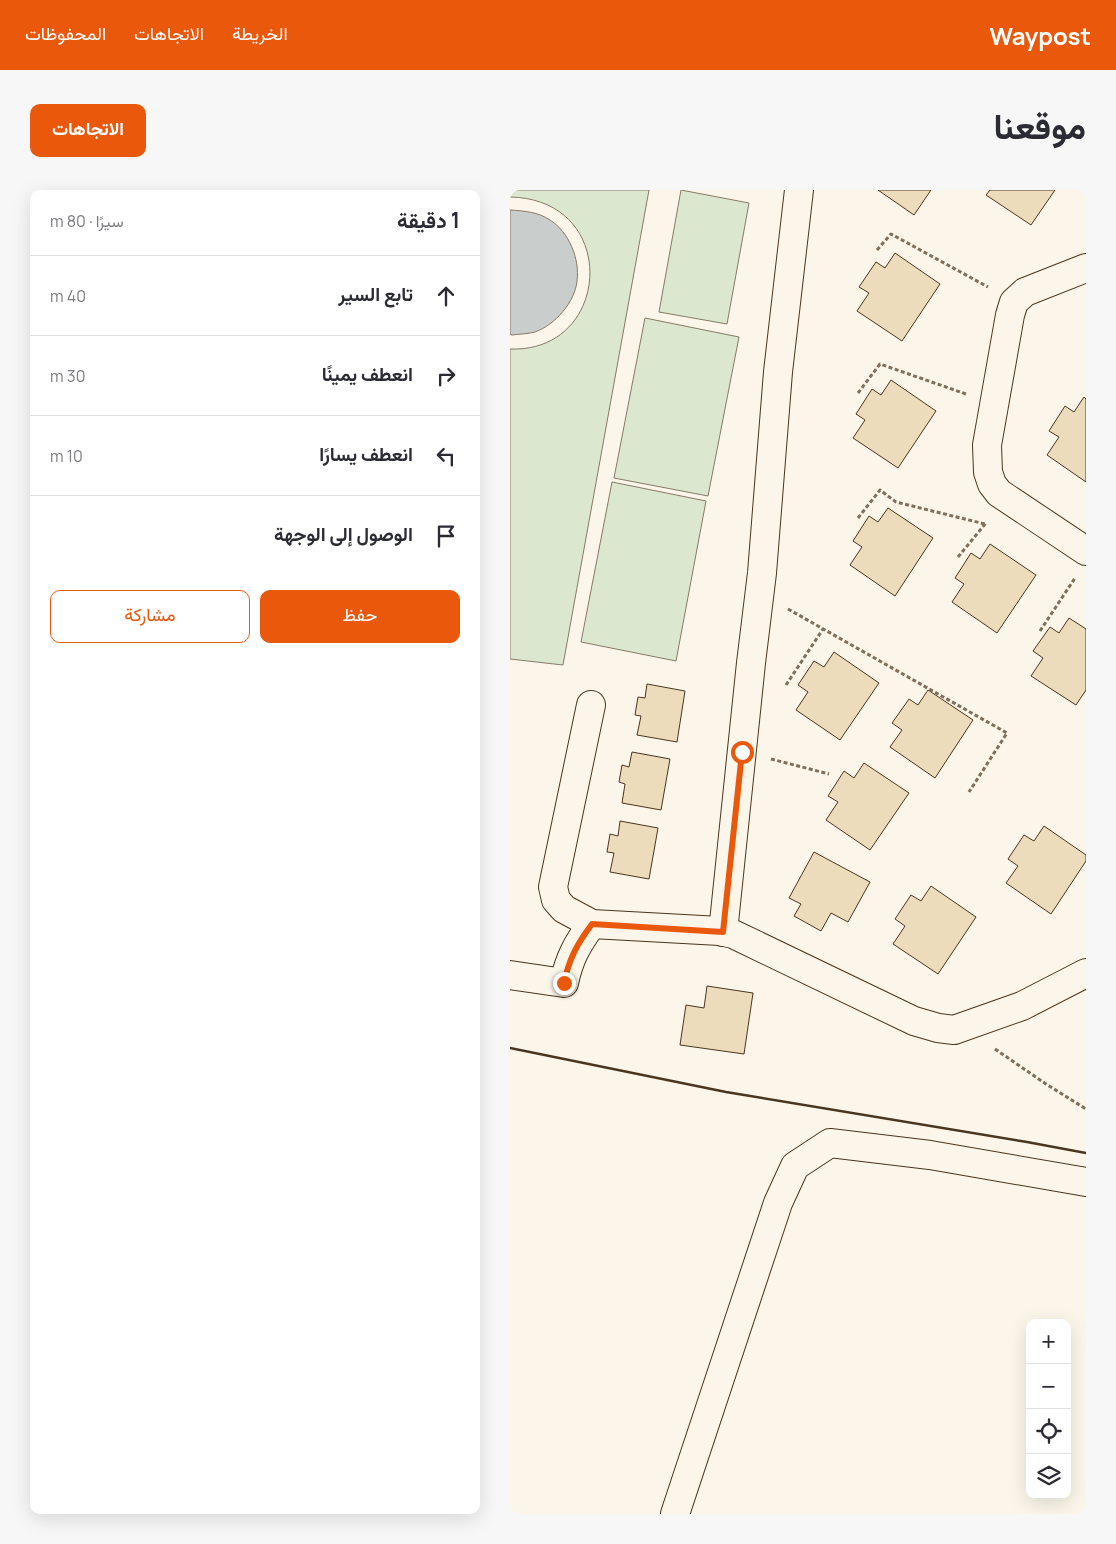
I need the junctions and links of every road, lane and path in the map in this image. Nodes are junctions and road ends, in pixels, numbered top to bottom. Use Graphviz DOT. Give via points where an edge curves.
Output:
graph roads {
  1 [pos="799,190"];
  2 [pos="877,250"];
  3 [pos="1086,268"];
  4 [pos="1014,302"];
  5 [pos="858,393"];
  6 [pos="993,404"];
  7 [pos="1005,496"];
  8 [pos="858,518"];
  9 [pos="985,524"];
  10 [pos="1086,550"];
  11 [pos="958,557"];
  12 [pos="1076,577"];
  13 [pos="760,593"];
  14 [pos="823,629"];
  15 [pos="1040,631"];
  16 [pos="786,685"];
  17 [pos="591,706"];
  18 [pos="742,752"];
  19 [pos="829,774"];
  20 [pos="969,792"];
  21 [pos="592,924"];
  22 [pos="723,932"];
  23 [pos="1086,973"];
  24 [pos="510,975"];
  25 [pos="964,1027"];
  26 [pos="1086,1108"];
  27 [pos="1086,1182"];
  28 [pos="675,1514"];
  1 -- 13 [label="street" via="778,372"];
  2 -- 4 [label="path" via="891,234"];
  3 -- 4 [label="street" via="1025,292"];
  4 -- 6 [label="street"];
  5 -- 6 [label="path" via="880,364"];
  6 -- 7 [label="street" via="987,445 988,472 992,484"];
  7 -- 9 [label="path"];
  7 -- 10 [label="street"];
  8 -- 9 [label="path" via="880,490 896,502"];
  9 -- 11 [label="path"];
  12 -- 15 [label="path"];
  13 -- 14 [label="path"];
  13 -- 18 [label="street"];
  14 -- 16 [label="path"];
  14 -- 20 [label="path" via="1007,733"];
  17 -- 21 [label="street" via="553,887 556,900 564,909"];
  18 -- 19 [label="path"];
  18 -- 22 [label="street"];
  21 -- 22 [label="street"];
  21 -- 24 [label="street" via="578,943 564,983"];
  22 -- 25 [label="street" via="914,1021 954,1030"];
  23 -- 25 [label="street" via="1022,1006"];
  25 -- 26 [label="path"];
  27 -- 28 [label="street" via="930,1155 830,1143 795,1166 778,1203"];
}
